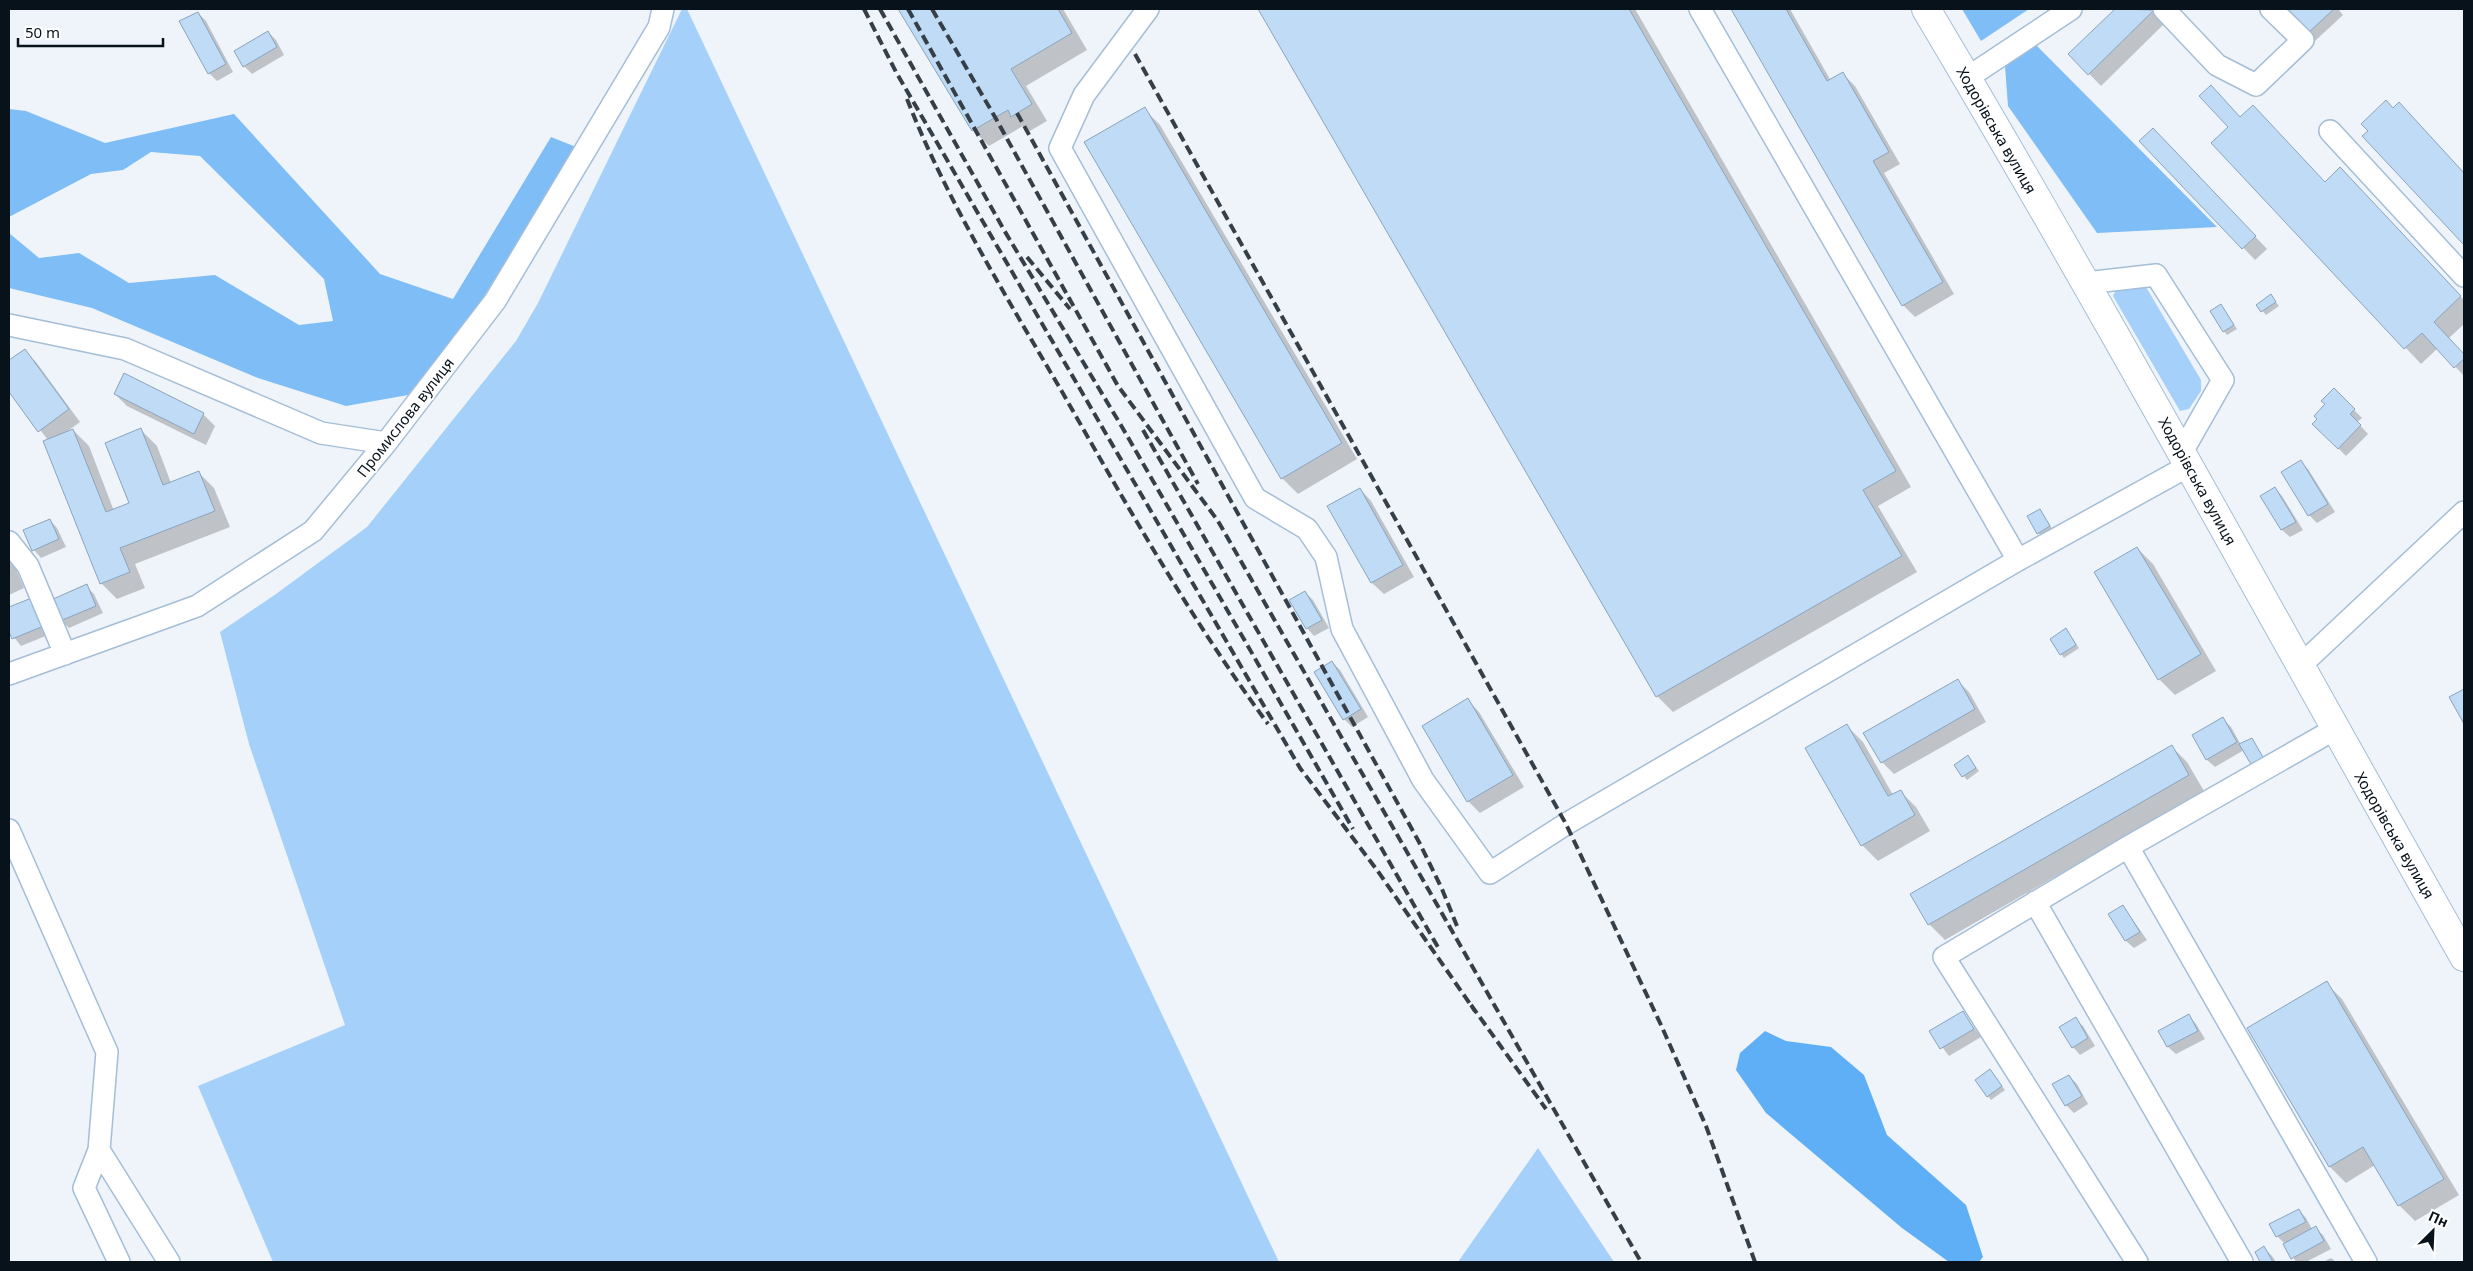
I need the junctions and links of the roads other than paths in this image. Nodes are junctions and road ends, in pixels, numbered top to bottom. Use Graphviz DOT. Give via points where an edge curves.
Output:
graph roads {
  1 [pos="664,9"];
  2 [pos="1148,9"];
  3 [pos="1700,9"];
  4 [pos="1926,9"];
  5 [pos="2071,9"];
  6 [pos="2164,9"];
  7 [pos="2271,9"];
  8 [pos="1967,78"];
  9 [pos="2330,131"];
  10 [pos="2464,276"];
  11 [pos="2086,284"];
  12 [pos="9,325"];
  13 [pos="386,444"];
  14 [pos="2186,459"];
  15 [pos="2464,512"];
  16 [pos="9,542"];
  17 [pos="2018,560"];
  18 [pos="64,654"];
  19 [pos="2301,665"];
  20 [pos="9,674"];
  21 [pos="2335,729"];
  22 [pos="9,830"];
  23 [pos="2128,847"];
  24 [pos="2035,902"];
  25 [pos="2464,957"];
  26 [pos="99,1150"];
  27 [pos="119,1262"];
  28 [pos="169,1262"];
  29 [pos="2137,1262"];
  30 [pos="2242,1262"];
  31 [pos="2366,1262"];
  1 -- 13 [label="street, Промислова вулиця" via="659,27 495,301"];
  2 -- 17 [label="street" via="1084,95 1060,148 1255,498 1307,529 1326,557 1342,629 1423,780 1490,873 1566,824"];
  3 -- 17 [label="street"];
  4 -- 8 [label="main road, Ходорівська вулиця"];
  5 -- 8 [label="street"];
  6 -- 7 [label="street" via="2217,65 2256,85 2303,40"];
  8 -- 11 [label="main road, Ходорівська вулиця"];
  9 -- 10 [label="street"];
  11 -- 14 [label="main road, Ходорівська вулиця"];
  11 -- 14 [label="street" via="2156,276 2222,380"];
  12 -- 13 [label="street" via="125,349 321,433"];
  13 -- 18 [label="street, Промислова вулиця" via="313,531 197,606"];
  14 -- 17 [label="street"];
  14 -- 19 [label="main road, Ходорівська вулиця"];
  15 -- 19 [label="street"];
  16 -- 18 [label="street" via="28,566"];
  18 -- 20 [label="street, Промислова вулиця"];
  19 -- 21 [label="main road, Ходорівська вулиця"];
  21 -- 23 [label="street"];
  21 -- 25 [label="main road, Ходорівська вулиця"];
  22 -- 26 [label="street" via="107,1052"];
  23 -- 24 [label="street"];
  23 -- 31 [label="street"];
  24 -- 29 [label="street" via="1944,956"];
  24 -- 30 [label="street"];
  26 -- 27 [label="street" via="84,1188"];
  26 -- 28 [label="street"];
}
